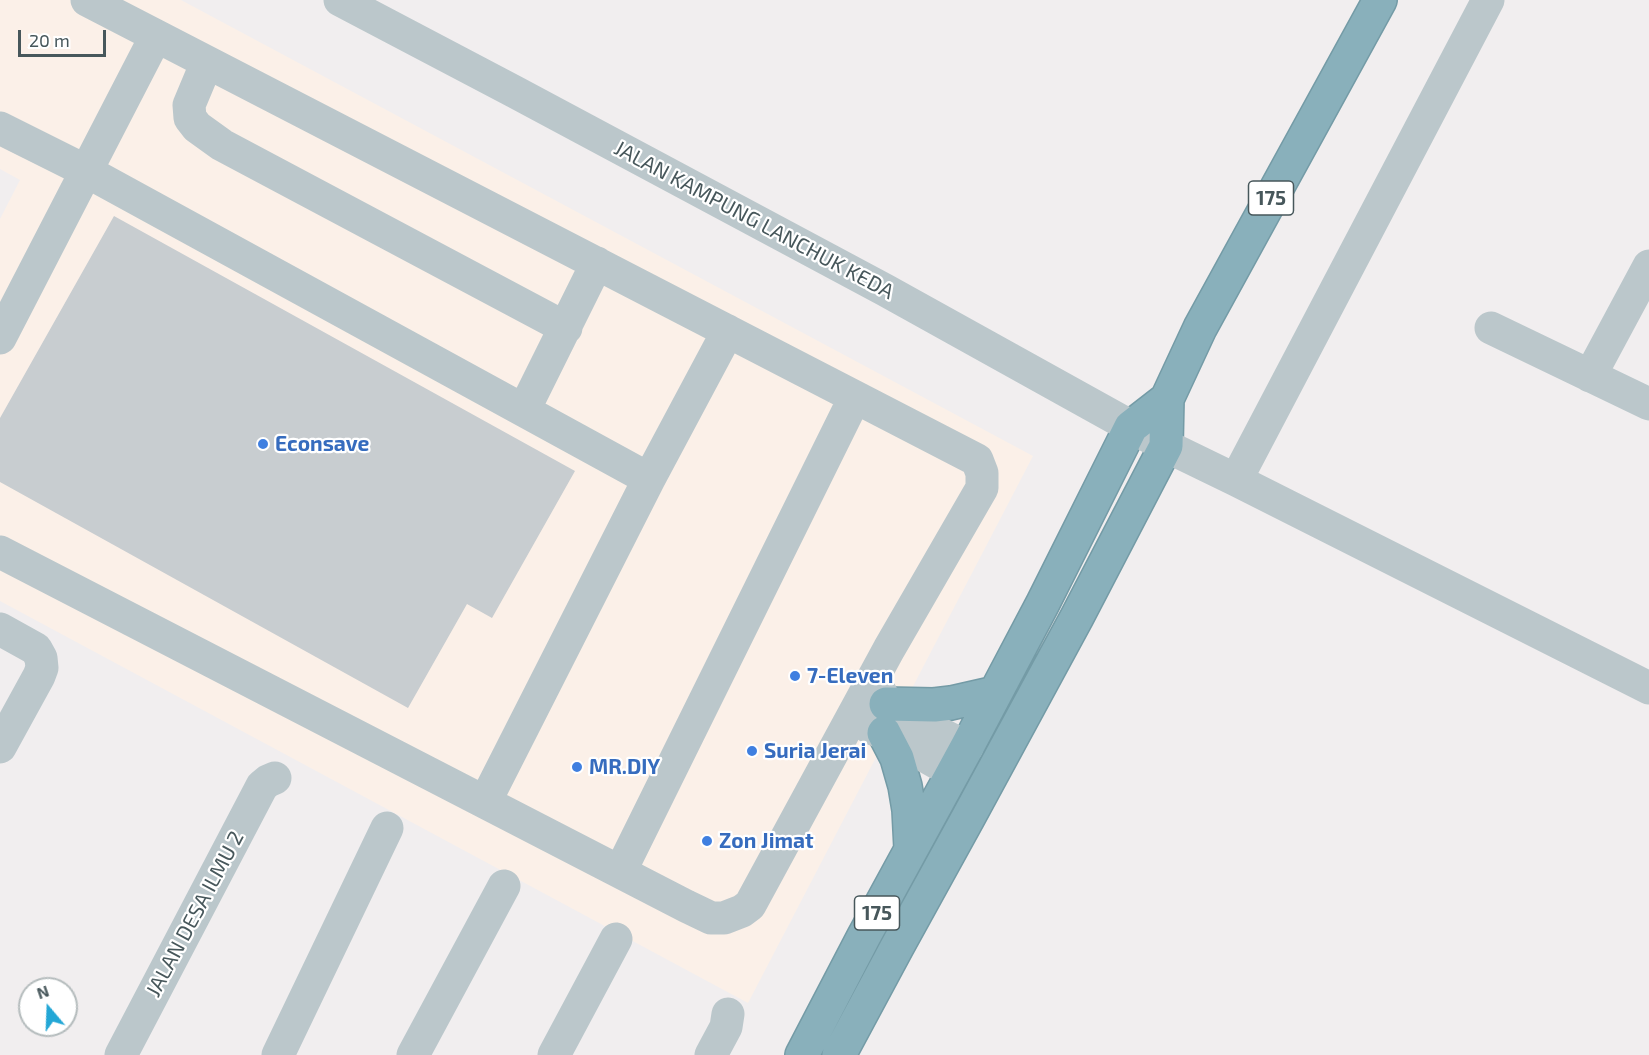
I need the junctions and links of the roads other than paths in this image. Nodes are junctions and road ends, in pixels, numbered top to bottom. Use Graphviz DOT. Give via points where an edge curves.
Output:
graph roads {
  1 [pos="87,0"];
  2 [pos="340,0"];
  3 [pos="1380,0"];
  4 [pos="1488,0"];
  5 [pos="156,36"];
  6 [pos="207,62"];
  7 [pos="0,128"];
  8 [pos="86,171"];
  9 [pos="597,263"];
  10 [pos="1649,266"];
  11 [pos="566,328"];
  12 [pos="1491,328"];
  13 [pos="728,331"];
  14 [pos="0,338"];
  15 [pos="1590,376"];
  16 [pos="855,397"];
  17 [pos="1167,399"];
  18 [pos="1649,404"];
  19 [pos="524,410"];
  20 [pos="1131,427"];
  21 [pos="1166,446"];
  22 [pos="649,479"];
  23 [pos="1236,480"];
  24 [pos="0,552"];
  25 [pos="0,629"];
  26 [pos="877,670"];
  27 [pos="1649,688"];
  28 [pos="995,693"];
  29 [pos="885,718"];
  30 [pos="0,747"];
  31 [pos="1006,747"];
  32 [pos="834,750"];
  33 [pos="963,761"];
  34 [pos="275,778"];
  35 [pos="485,802"];
  36 [pos="968,818"];
  37 [pos="387,828"];
  38 [pos="911,849"];
  39 [pos="620,872"];
  40 [pos="504,886"];
  41 [pos="616,939"];
  42 [pos="728,1014"];
  43 [pos="122,1055"];
  44 [pos="278,1055"];
  45 [pos="413,1055"];
  46 [pos="554,1055"];
  47 [pos="711,1055"];
  48 [pos="802,1055"];
  49 [pos="839,1055"];
  1 -- 5 [label="street"];
  2 -- 20 [label="street, JALAN KAMPUNG LANCHUK KEDA" via="885,290"];
  3 -- 17 [label="highway, 175" via="1200,328"];
  4 -- 23 [label="street"];
  5 -- 6 [label="street"];
  5 -- 8 [label="street"];
  6 -- 9 [label="street"];
  6 -- 11 [label="street" via="189,105 196,127 222,145"];
  7 -- 8 [label="street"];
  8 -- 14 [label="street"];
  8 -- 19 [label="street"];
  9 -- 11 [label="street"];
  9 -- 13 [label="street"];
  10 -- 15 [label="street"];
  11 -- 19 [label="street"];
  12 -- 15 [label="street"];
  13 -- 16 [label="street"];
  13 -- 22 [label="street"];
  15 -- 18 [label="street"];
  16 -- 26 [label="street" via="977,460 982,473 982,488"];
  16 -- 39 [label="street"];
  17 -- 20 [label="highway, 175"];
  17 -- 21 [label="highway, 175"];
  19 -- 22 [label="street"];
  20 -- 21 [label="street, JALAN KAMPUNG LANCHUK KEDA"];
  20 -- 28 [label="highway, 175"];
  21 -- 23 [label="street, JALAN KAMPUNG LANCHUK KEDA"];
  21 -- 31 [label="highway, 175"];
  22 -- 35 [label="street"];
  23 -- 27 [label="street, JALAN KAMPUNG LANCHUK KEDA"];
  24 -- 35 [label="street"];
  25 -- 30 [label="street" via="31,645 41,658 42,668"];
  26 -- 29 [label="street"];
  26 -- 32 [label="street"];
  28 -- 29 [label="highway"];
  28 -- 33 [label="highway, 175"];
  29 -- 32 [label="street" via="875,729 860,729"];
  29 -- 33 [label="street" via="898,713"];
  29 -- 38 [label="highway" via="909,810"];
  31 -- 33 [label="highway"];
  31 -- 36 [label="highway, 175"];
  32 -- 39 [label="street" via="756,895 742,911 711,918"];
  33 -- 36 [label="highway" via="970,785"];
  33 -- 38 [label="highway, 175"];
  34 -- 43 [label="street, JALAN DESA ILMU 2" via="261,786"];
  35 -- 39 [label="street"];
  36 -- 49 [label="highway, 175"];
  37 -- 44 [label="street"];
  38 -- 48 [label="highway, 175"];
  40 -- 45 [label="street"];
  41 -- 46 [label="street"];
  42 -- 47 [label="street" via="726,1027"];
}
